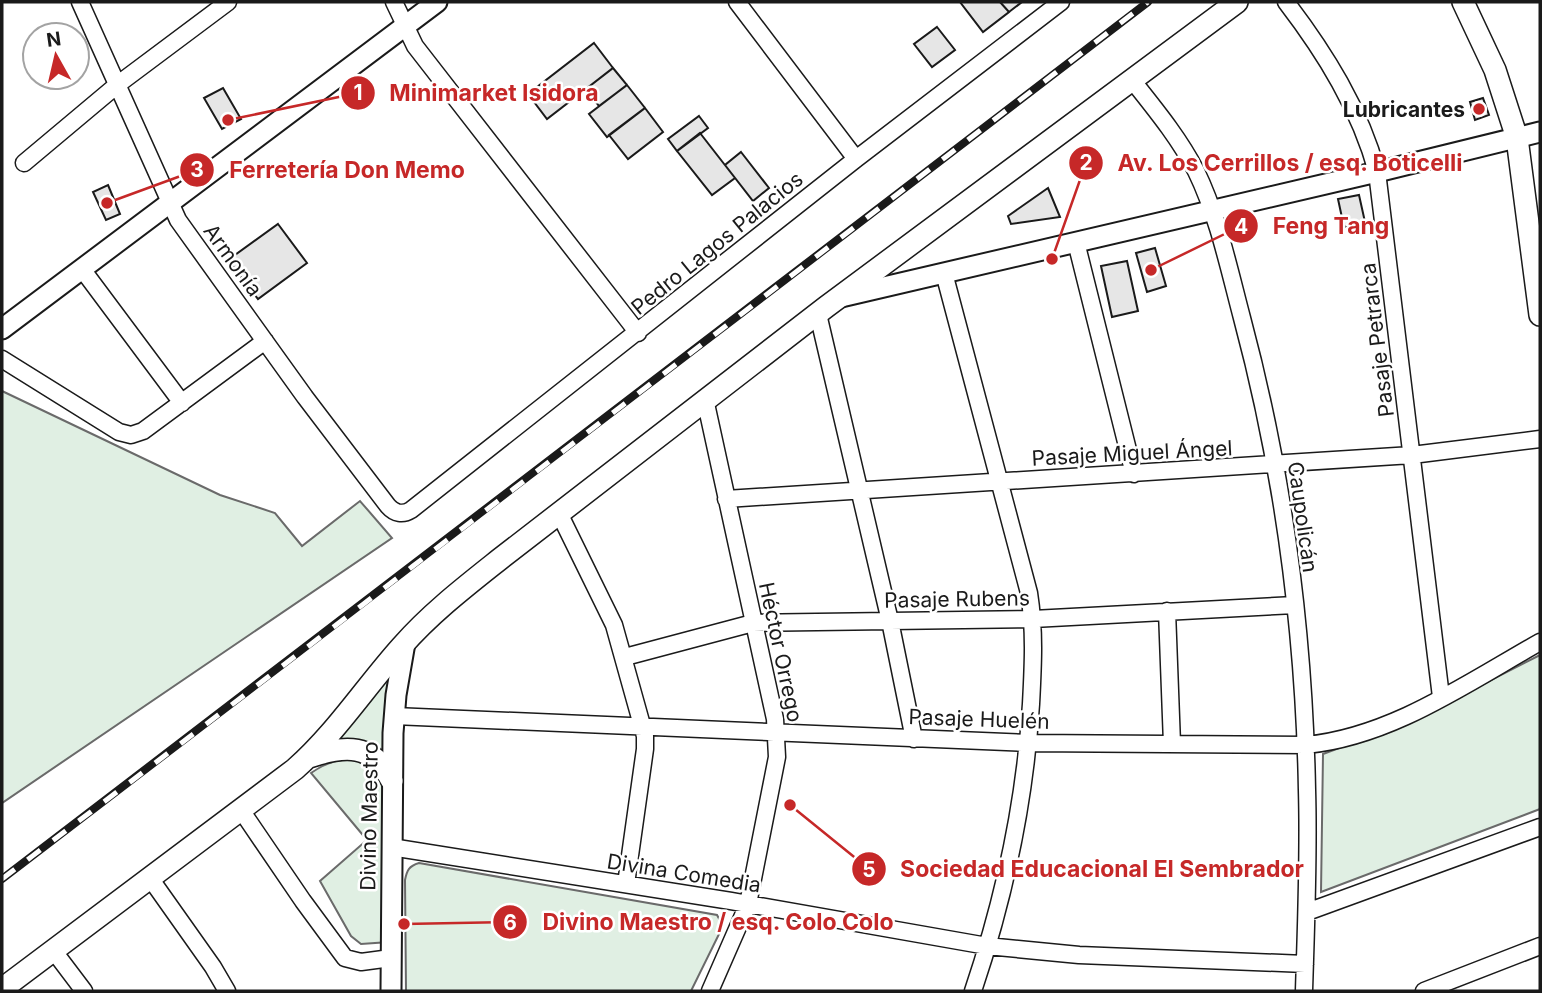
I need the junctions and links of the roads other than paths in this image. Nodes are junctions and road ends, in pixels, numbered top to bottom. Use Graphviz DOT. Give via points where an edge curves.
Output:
graph roads {
  1 [pos="80,2"];
  2 [pos="228,2"];
  3 [pos="394,2"];
  4 [pos="437,2"];
  5 [pos="737,2"];
  6 [pos="1061,2"];
  7 [pos="1237,2"];
  8 [pos="1286,2"];
  9 [pos="1463,2"];
  10 [pos="404,26"];
  11 [pos="1132,80"];
  12 [pos="117,85"];
  13 [pos="1540,132"];
  14 [pos="1517,138"];
  15 [pos="856,159"];
  16 [pos="24,163"];
  17 [pos="1377,172"];
  18 [pos="169,203"];
  19 [pos="1212,211"];
  20 [pos="1076,242"];
  21 [pos="82,269"];
  22 [pos="944,273"];
  23 [pos="840,298"];
  24 [pos="818,314"];
  25 [pos="1540,315"];
  26 [pos="2,329"];
  27 [pos="638,333"];
  28 [pos="265,341"];
  29 [pos="2,359"];
  30 [pos="705,399"];
  31 [pos="181,402"];
  32 [pos="1540,439"];
  33 [pos="1412,455"];
  34 [pos="1275,466"];
  35 [pos="1133,474"];
  36 [pos="998,481"];
  37 [pos="859,490"];
  38 [pos="726,499"];
  39 [pos="398,513"];
  40 [pos="559,513"];
  41 [pos="1295,605"];
  42 [pos="1167,611"];
  43 [pos="1033,619"];
  44 [pos="890,621"];
  45 [pos="753,623"];
  46 [pos="1540,642"];
  47 [pos="405,643"];
  48 [pos="625,657"];
  49 [pos="1441,697"];
  50 [pos="394,716"];
  51 [pos="642,726"];
  52 [pos="777,732"];
  53 [pos="914,739"];
  54 [pos="1028,743"];
  55 [pos="1172,744"];
  56 [pos="1306,745"];
  57 [pos="307,758"];
  58 [pos="392,782"];
  59 [pos="241,810"];
  60 [pos="1540,827"];
  61 [pos="391,847"];
  62 [pos="150,878"];
  63 [pos="626,884"];
  64 [pos="748,904"];
  65 [pos="1307,912"];
  66 [pos="987,946"];
  67 [pos="1540,946"];
  68 [pos="53,950"];
  69 [pos="391,958"];
  70 [pos="1305,964"];
  71 [pos="2,989"];
  72 [pos="84,991"];
  73 [pos="227,991"];
  74 [pos="391,991"];
  75 [pos="710,991"];
  76 [pos="973,991"];
  77 [pos="1304,991"];
  78 [pos="1423,991"];
  1 -- 12 [label="street, Armonía"];
  2 -- 12 [label="street"];
  3 -- 10 [label="street"];
  4 -- 10 [label="street"];
  5 -- 15 [label="street"];
  6 -- 15 [label="street, Pedro Lagos Palacios"];
  7 -- 11 [label="main road"];
  8 -- 17 [label="street, Pasaje Petrarca" via="1345,91"];
  9 -- 14 [label="main road" via="1495,70"];
  10 -- 18 [label="street"];
  10 -- 27 [label="street"];
  11 -- 19 [label="street, Caupolicán" via="1182,145"];
  11 -- 23 [label="main road"];
  12 -- 16 [label="street"];
  12 -- 18 [label="street, Armonía"];
  13 -- 14 [label="street"];
  14 -- 17 [label="street"];
  14 -- 25 [label="main road"];
  15 -- 27 [label="street, Pedro Lagos Palacios"];
  17 -- 19 [label="street"];
  17 -- 33 [label="street, Pasaje Petrarca"];
  18 -- 21 [label="street"];
  18 -- 28 [label="street, Armonía"];
  19 -- 20 [label="street"];
  19 -- 34 [label="street, Caupolicán" via="1249,341"];
  20 -- 22 [label="street"];
  20 -- 35 [label="street"];
  21 -- 26 [label="street"];
  21 -- 31 [label="street"];
  22 -- 23 [label="street"];
  22 -- 36 [label="street"];
  23 -- 24 [label="main road"];
  24 -- 30 [label="main road"];
  24 -- 37 [label="street"];
  27 -- 39 [label="street, Pedro Lagos Palacios" via="411,510"];
  28 -- 31 [label="street"];
  28 -- 39 [label="street, Armonía" via="388,506"];
  29 -- 31 [label="street" via="119,432 131,435"];
  30 -- 38 [label="street, Héctor Orrego"];
  30 -- 40 [label="main road"];
  32 -- 33 [label="street, Pasaje Miguel Ángel"];
  33 -- 34 [label="street, Pasaje Miguel Ángel"];
  33 -- 49 [label="street, Pasaje Petrarca"];
  34 -- 35 [label="street, Pasaje Miguel Ángel"];
  34 -- 41 [label="street, Caupolicán"];
  35 -- 36 [label="street, Pasaje Miguel Ángel"];
  36 -- 37 [label="street, Pasaje Miguel Ángel"];
  36 -- 43 [label="street"];
  37 -- 38 [label="street, Pasaje Miguel Ángel"];
  37 -- 44 [label="street"];
  38 -- 45 [label="street, Héctor Orrego"];
  40 -- 47 [label="main road" via="450,599"];
  40 -- 48 [label="street" via="607,608"];
  41 -- 42 [label="street, Pasaje Rubens"];
  41 -- 56 [label="street, Caupolicán"];
  42 -- 43 [label="street, Pasaje Rubens"];
  42 -- 55 [label="street"];
  43 -- 44 [label="street, Pasaje Rubens"];
  43 -- 54 [label="street"];
  44 -- 45 [label="street, Pasaje Rubens"];
  44 -- 53 [label="street"];
  45 -- 48 [label="street, Pasaje Rubens"];
  45 -- 52 [label="street, Héctor Orrego"];
  46 -- 49 [label="street, Pasaje Huelén"];
  47 -- 50 [label="street, Divino Maestro"];
  47 -- 57 [label="main road"];
  48 -- 51 [label="street"];
  49 -- 56 [label="street, Pasaje Huelén" via="1366,733"];
  50 -- 51 [label="street, Pasaje Huelén"];
  50 -- 58 [label="street, Divino Maestro"];
  51 -- 52 [label="street, Pasaje Huelén"];
  51 -- 63 [label="street" via="645,749"];
  52 -- 53 [label="street, Pasaje Huelén"];
  52 -- 64 [label="street, Héctor Orrego" via="775,770"];
  53 -- 54 [label="street, Pasaje Huelén"];
  54 -- 55 [label="street, Pasaje Huelén"];
  54 -- 66 [label="street" via="1021,802"];
  55 -- 56 [label="street, Pasaje Huelén"];
  56 -- 65 [label="street, Caupolicán"];
  57 -- 58 [label="main road" via="338,748 357,750 375,758"];
  57 -- 59 [label="main road"];
  58 -- 61 [label="street, Divino Maestro"];
  59 -- 62 [label="main road"];
  59 -- 69 [label="street" via="345,958 361,962"];
  60 -- 65 [label="street"];
  61 -- 63 [label="street, Divina Comedia"];
  61 -- 69 [label="street, Divino Maestro"];
  62 -- 68 [label="main road"];
  62 -- 73 [label="street"];
  63 -- 64 [label="street, Divina Comedia"];
  64 -- 66 [label="street, Divina Comedia"];
  64 -- 75 [label="street, Héctor Orrego"];
  65 -- 70 [label="street, Caupolicán"];
  66 -- 70 [label="street, Divina Comedia" via="1079,955"];
  66 -- 76 [label="street"];
  67 -- 78 [label="street"];
  68 -- 71 [label="main road"];
  68 -- 72 [label="street"];
  69 -- 74 [label="street, Divino Maestro"];
  70 -- 77 [label="street, Caupolicán"];
}
